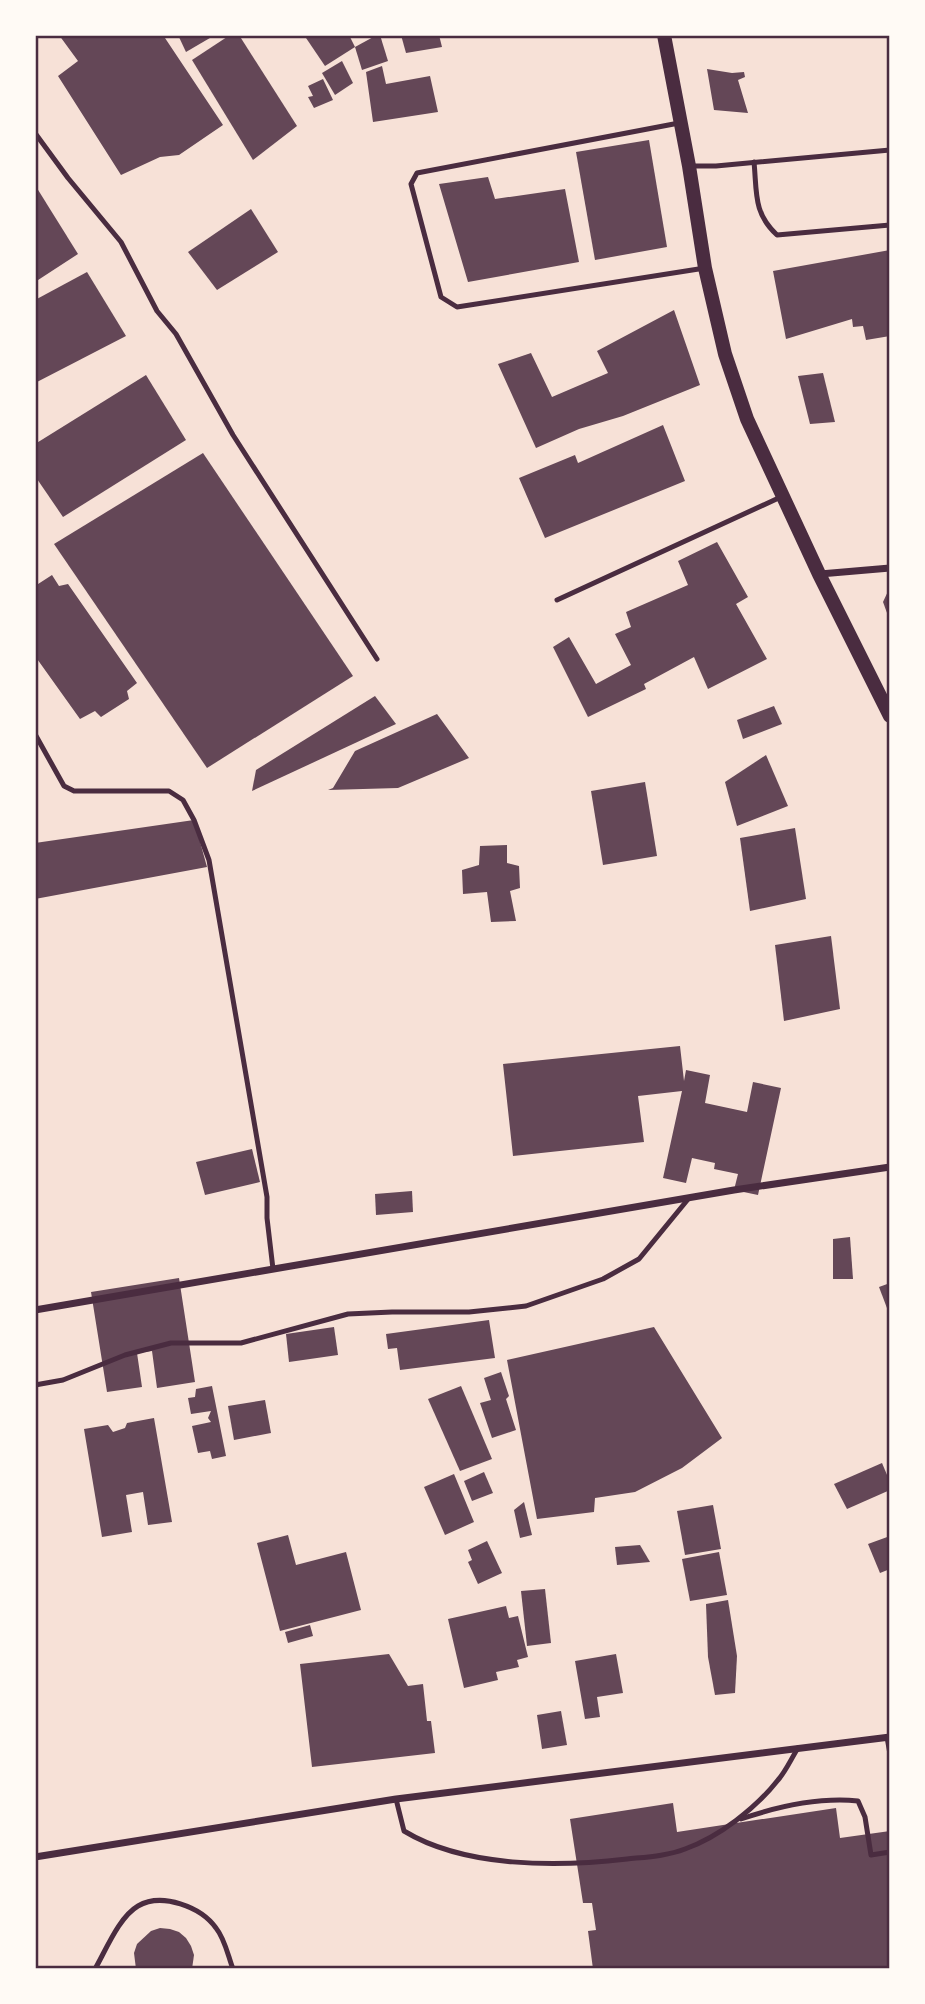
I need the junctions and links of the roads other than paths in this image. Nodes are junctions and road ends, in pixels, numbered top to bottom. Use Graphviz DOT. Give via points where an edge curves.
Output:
graph roads {
  1 [pos="664,35"];
  2 [pos="681,123"];
  3 [pos="35,133"];
  4 [pos="890,150"];
  5 [pos="754,162"];
  6 [pos="689,166"];
  7 [pos="890,225"];
  8 [pos="705,268"];
  9 [pos="783,496"];
  10 [pos="890,568"];
  11 [pos="819,574"];
  12 [pos="557,600"];
  13 [pos="377,659"];
  14 [pos="890,716"];
  15 [pos="35,734"];
  16 [pos="890,1167"];
  17 [pos="689,1198"];
  18 [pos="273,1269"];
  19 [pos="35,1310"];
  20 [pos="35,1385"];
  21 [pos="889,1737"];
  22 [pos="798,1748"];
  23 [pos="890,1754"];
  24 [pos="396,1799"];
  25 [pos="735,1821"];
  26 [pos="890,1852"];
  27 [pos="35,1857"];
  28 [pos="230,1961"];
  29 [pos="95,1969"];
  30 [pos="227,1969"];
  31 [pos="233,1969"];
  1 -- 2 [label="main road"];
  2 -- 6 [label="main road"];
  2 -- 8 [label="lane" via="417,173 411,184 441,297 457,307"];
  3 -- 13 [label="lane" via="121,242 233,435"];
  4 -- 5 [label="lane"];
  5 -- 6 [label="lane"];
  5 -- 7 [label="lane" via="758,210 776,235"];
  6 -- 8 [label="main road"];
  8 -- 9 [label="main road" via="725,354 747,419"];
  9 -- 11 [label="main road"];
  9 -- 12 [label="lane"];
  10 -- 11 [label="street"];
  11 -- 14 [label="main road"];
  15 -- 18 [label="lane" via="64,786 74,791 169,790 183,800 194,820 209,860 267,1197"];
  16 -- 17 [label="street"];
  17 -- 18 [label="street"];
  17 -- 20 [label="lane" via="639,1259 603,1279 526,1306 348,1314 241,1343 171,1343"];
  18 -- 19 [label="street"];
  21 -- 22 [label="street"];
  21 -- 23 [label="lane"];
  22 -- 24 [label="street"];
  22 -- 25 [label="lane" via="780,1778"];
  24 -- 25 [label="lane" via="404,1831 424,1843 511,1862 590,1863 685,1850"];
  24 -- 27 [label="street"];
  25 -- 26 [label="lane" via="813,1801 858,1801 871,1855"];
  28 -- 29 [label="lane" via="216,1928 194,1909 166,1899 139,1905 124,1919"];
  28 -- 30 [label="lane"];
  28 -- 31 [label="lane"];
}
